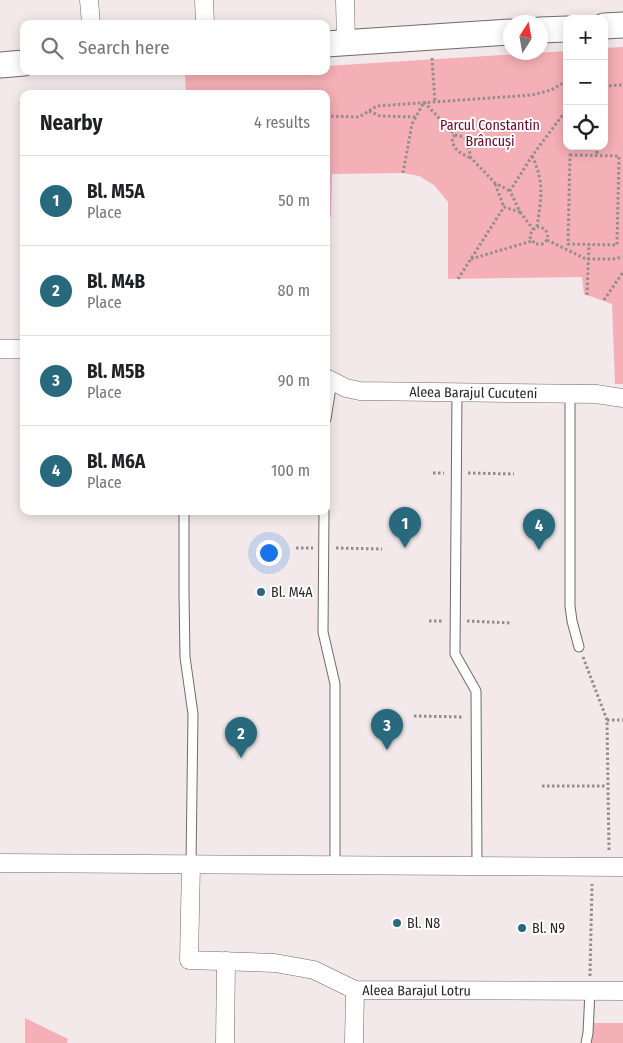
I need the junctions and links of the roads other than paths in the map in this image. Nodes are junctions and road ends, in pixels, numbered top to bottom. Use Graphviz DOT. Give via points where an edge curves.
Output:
graph roads {
  1 [pos="89,0"];
  2 [pos="204,0"];
  3 [pos="345,0"];
  4 [pos="91,20"];
  5 [pos="205,20"];
  6 [pos="623,25"];
  7 [pos="608,26"];
  8 [pos="563,29"];
  9 [pos="548,30"];
  10 [pos="503,32"];
  11 [pos="336,43"];
  12 [pos="20,63"];
  13 [pos="0,65"];
  14 [pos="0,349"];
  15 [pos="20,349"];
  16 [pos="330,380"];
  17 [pos="457,392"];
  18 [pos="570,393"];
  19 [pos="623,398"];
  20 [pos="184,515"];
  21 [pos="324,515"];
  22 [pos="579,647"];
  23 [pos="0,863"];
  24 [pos="191,864"];
  25 [pos="335,865"];
  26 [pos="476,866"];
  27 [pos="608,867"];
  28 [pos="226,961"];
  29 [pos="355,990"];
  30 [pos="590,991"];
  31 [pos="623,991"];
  32 [pos="225,1043"];
  33 [pos="354,1043"];
  34 [pos="586,1043"];
  1 -- 4 [label="street"];
  2 -- 5 [label="street"];
  3 -- 11 [label="street"];
  6 -- 7 [label="main road"];
  8 -- 9 [label="main road"];
  10 -- 11 [label="main road"];
  12 -- 13 [label="main road"];
  14 -- 15 [label="street"];
  16 -- 17 [label="street, Aleea Barajul Cucuteni" via="360,391"];
  17 -- 18 [label="street, Aleea Barajul Cucuteni"];
  17 -- 26 [label="lane" via="455,654 476,691"];
  18 -- 19 [label="street, Aleea Barajul Cucuteni"];
  18 -- 22 [label="lane" via="570,606"];
  20 -- 24 [label="lane" via="186,656 193,714"];
  21 -- 25 [label="lane" via="323,632 335,684"];
  23 -- 24 [label="street"];
  24 -- 25 [label="street"];
  24 -- 28 [label="street, Aleea Barajul Lotru" via="190,960"];
  25 -- 26 [label="street"];
  26 -- 27 [label="street"];
  28 -- 29 [label="street, Aleea Barajul Lotru" via="275,963 314,970"];
  28 -- 32 [label="street"];
  29 -- 30 [label="street, Aleea Barajul Lotru"];
  29 -- 33 [label="street"];
  30 -- 31 [label="street, Aleea Barajul Lotru"];
  30 -- 34 [label="lane"];
}
